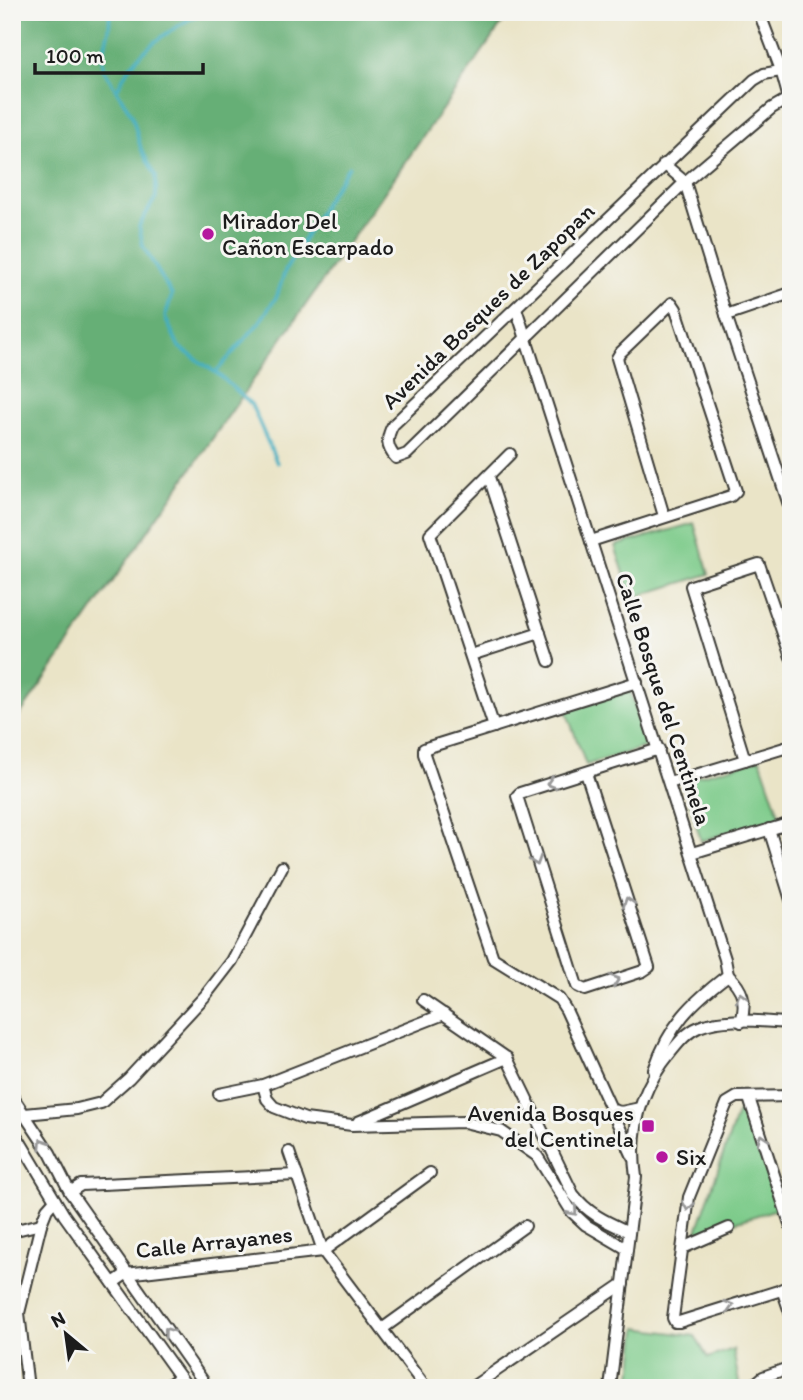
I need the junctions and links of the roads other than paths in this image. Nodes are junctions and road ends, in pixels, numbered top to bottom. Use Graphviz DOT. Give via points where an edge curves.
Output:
graph roads {
  1 [pos="759,12"];
  2 [pos="786,70"];
  3 [pos="790,100"];
  4 [pos="664,164"];
  5 [pos="685,182"];
  6 [pos="791,293"];
  7 [pos="516,308"];
  8 [pos="726,315"];
  9 [pos="526,338"];
  10 [pos="510,454"];
  11 [pos="489,477"];
  12 [pos="791,511"];
  13 [pos="664,516"];
  14 [pos="591,541"];
  15 [pos="540,634"];
  16 [pos="471,655"];
  17 [pos="791,657"];
  18 [pos="549,661"];
  19 [pos="637,682"];
  20 [pos="494,727"];
  21 [pos="791,746"];
  22 [pos="659,750"];
  23 [pos="745,760"];
  24 [pos="586,772"];
  25 [pos="669,783"];
  26 [pos="791,823"];
  27 [pos="769,829"];
  28 [pos="692,853"];
  29 [pos="282,867"];
  30 [pos="791,900"];
  31 [pos="728,975"];
  32 [pos="423,1000"];
  33 [pos="685,1012"];
  34 [pos="444,1014"];
  35 [pos="741,1022"];
  36 [pos="791,1023"];
  37 [pos="698,1028"];
  38 [pos="507,1058"];
  39 [pos="650,1080"];
  40 [pos="263,1085"];
  41 [pos="219,1094"];
  42 [pos="12,1096"];
  43 [pos="791,1096"];
  44 [pos="748,1098"];
  45 [pos="640,1108"];
  46 [pos="612,1110"];
  47 [pos="24,1114"];
  48 [pos="352,1125"];
  49 [pos="12,1128"];
  50 [pos="551,1149"];
  51 [pos="289,1152"];
  52 [pos="537,1156"];
  53 [pos="634,1159"];
  54 [pos="430,1173"];
  55 [pos="297,1175"];
  56 [pos="70,1192"];
  57 [pos="55,1200"];
  58 [pos="41,1224"];
  59 [pos="525,1226"];
  60 [pos="791,1227"];
  61 [pos="729,1228"];
  62 [pos="12,1231"];
  63 [pos="629,1232"];
  64 [pos="626,1248"];
  65 [pos="683,1248"];
  66 [pos="323,1251"];
  67 [pos="126,1274"];
  68 [pos="113,1283"];
  69 [pos="623,1284"];
  70 [pos="787,1288"];
  71 [pos="791,1315"];
  72 [pos="382,1329"];
  73 [pos="791,1367"];
  74 [pos="180,1377"];
  75 [pos="27,1388"];
  76 [pos="164,1388"];
  77 [pos="188,1388"];
  78 [pos="208,1388"];
  79 [pos="426,1388"];
  80 [pos="471,1388"];
  81 [pos="610,1388"];
  82 [pos="751,1388"];
  1 -- 2 [label="street"];
  2 -- 3 [label="street"];
  2 -- 4 [label="street, Avenida Bosques de Zapopan" via="754,80"];
  3 -- 5 [label="street, Avenida Bosques de Zapopan" via="772,108"];
  4 -- 5 [label="street"];
  4 -- 7 [label="street, Avenida Bosques de Zapopan"];
  5 -- 8 [label="street"];
  5 -- 9 [label="street, Avenida Bosques de Zapopan"];
  6 -- 8 [label="street"];
  7 -- 9 [label="street, Calle Bosque del Centinela"];
  7 -- 9 [label="street, Avenida Bosques de Zapopan" via="393,425 387,443 396,458 407,454"];
  8 -- 12 [label="street"];
  9 -- 14 [label="street, Calle Bosque del Centinela"];
  10 -- 11 [label="street"];
  11 -- 15 [label="street"];
  11 -- 16 [label="street" via="430,534"];
  13 -- 13 [label="street" via="736,491 672,303 617,358"];
  13 -- 14 [label="street"];
  14 -- 19 [label="street, Calle Bosque del Centinela"];
  15 -- 16 [label="street"];
  15 -- 18 [label="street"];
  16 -- 20 [label="street"];
  17 -- 23 [label="street" via="759,564 691,586"];
  19 -- 20 [label="street"];
  19 -- 22 [label="street, Calle Bosque del Centinela"];
  20 -- 46 [label="street" via="429,747 424,754 493,958 559,999"];
  21 -- 23 [label="street"];
  22 -- 24 [label="street"];
  22 -- 25 [label="street, Calle Bosque del Centinela"];
  23 -- 25 [label="street"];
  24 -- 24 [label="street, one-way" via="520,793 517,800 577,986 585,990 649,967"];
  25 -- 28 [label="street, Calle Bosque del Centinela"];
  26 -- 27 [label="street"];
  27 -- 28 [label="street"];
  27 -- 30 [label="street"];
  28 -- 31 [label="street, Calle Bosque del Centinela"];
  29 -- 47 [label="street" via="232,961 129,1078 101,1103"];
  31 -- 33 [label="street"];
  35 -- 31 [label="street, Calle Bosque del Centinela, one-way" via="743,996"];
  32 -- 34 [label="street"];
  33 -- 37 [label="street"];
  33 -- 39 [label="street" via="661,1050"];
  34 -- 38 [label="street"];
  34 -- 40 [label="street"];
  35 -- 36 [label="street"];
  35 -- 37 [label="street"];
  37 -- 39 [label="street" via="682,1039"];
  38 -- 48 [label="street"];
  38 -- 50 [label="street"];
  39 -- 45 [label="street"];
  40 -- 41 [label="street"];
  40 -- 48 [label="street" via="274,1107 305,1119"];
  42 -- 47 [label="street"];
  43 -- 44 [label="street"];
  60 -- 44 [label="street, one-way"];
  44 -- 65 [label="street, one-way" via="727,1102 689,1197"];
  45 -- 46 [label="street"];
  45 -- 53 [label="street"];
  46 -- 53 [label="street"];
  56 -- 47 [label="street, one-way"];
  48 -- 52 [label="street" via="485,1125 502,1131"];
  49 -- 57 [label="street"];
  50 -- 52 [label="street"];
  50 -- 63 [label="street" via="579,1202 602,1220"];
  51 -- 55 [label="street"];
  52 -- 64 [label="street, one-way" via="572,1212"];
  53 -- 63 [label="street"];
  54 -- 66 [label="street"];
  55 -- 56 [label="street" via="81,1185"];
  55 -- 66 [label="street"];
  56 -- 67 [label="street"];
  57 -- 58 [label="street"];
  57 -- 68 [label="street"];
  58 -- 62 [label="street"];
  58 -- 75 [label="street" via="19,1313"];
  59 -- 72 [label="street"];
  61 -- 65 [label="street"];
  63 -- 64 [label="street"];
  64 -- 69 [label="street"];
  65 -- 70 [label="street, one-way" via="675,1322"];
  66 -- 67 [label="street, Calle Arrayanes"];
  66 -- 72 [label="street"];
  67 -- 68 [label="street, Calle Arrayanes"];
  78 -- 67 [label="street, one-way"];
  68 -- 74 [label="street"];
  69 -- 80 [label="street"];
  69 -- 81 [label="street"];
  70 -- 71 [label="street"];
  72 -- 79 [label="street"];
  73 -- 82 [label="street" via="763,1377"];
  74 -- 76 [label="street"];
  74 -- 77 [label="street"];
}
